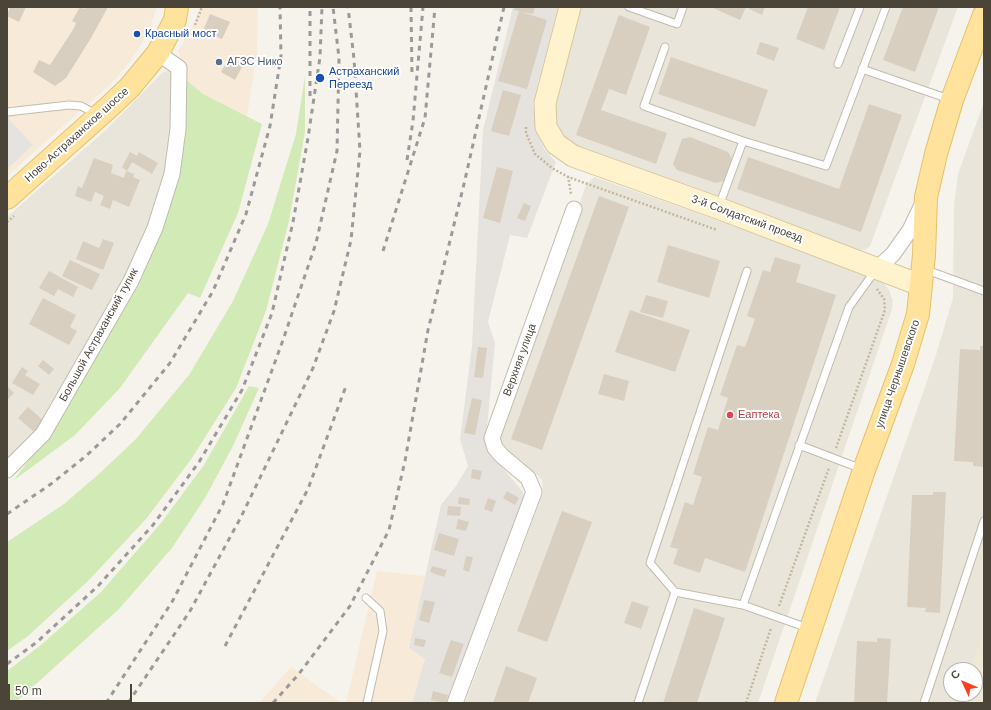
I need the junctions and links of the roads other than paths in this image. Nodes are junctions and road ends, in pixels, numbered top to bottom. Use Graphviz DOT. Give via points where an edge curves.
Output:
graph roads {
  1 [pos="177,7"];
  2 [pos="570,7"];
  3 [pos="629,7"];
  4 [pos="683,7"];
  5 [pos="860,7"];
  6 [pos="886,7"];
  7 [pos="984,15"];
  8 [pos="665,48"];
  9 [pos="158,53"];
  10 [pos="838,64"];
  11 [pos="862,69"];
  12 [pos="952,100"];
  13 [pos="7,112"];
  14 [pos="100,116"];
  15 [pos="743,141"];
  16 [pos="926,197"];
  17 [pos="7,198"];
  18 [pos="574,208"];
  19 [pos="718,208"];
  20 [pos="747,271"];
  21 [pos="872,275"];
  22 [pos="921,276"];
  23 [pos="984,291"];
  24 [pos="799,445"];
  25 [pos="7,470"];
  26 [pos="864,470"];
  27 [pos="984,521"];
  28 [pos="675,592"];
  29 [pos="366,598"];
  30 [pos="743,605"];
  31 [pos="811,629"];
  32 [pos="367,703"];
  33 [pos="455,703"];
  34 [pos="638,703"];
  35 [pos="786,703"];
  36 [pos="924,703"];
  1 -- 9 [label="main road, Ново-Астраханское шоссе" via="175,20"];
  2 -- 19 [label="main road, 3-й Солдатский проезд" via="545,103 546,127 556,144 573,156"];
  3 -- 4 [label="lane" via="677,24"];
  5 -- 10 [label="lane"];
  6 -- 11 [label="lane"];
  7 -- 12 [label="main road, улица Чернышевского"];
  8 -- 15 [label="lane" via="644,106"];
  9 -- 14 [label="main road, Ново-Астраханское шоссе" via="130,87"];
  9 -- 25 [label="street, Большой Астраханский тупик" via="179,68 178,128 172,174 156,228 132,281 44,434"];
  11 -- 12 [label="lane"];
  11 -- 15 [label="lane" via="826,166"];
  12 -- 16 [label="main road, улица Чернышевского"];
  13 -- 14 [label="lane" via="69,105 81,106"];
  14 -- 17 [label="main road, Ново-Астраханское шоссе"];
  15 -- 19 [label="lane"];
  16 -- 21 [label="street" via="910,230 893,254"];
  16 -- 22 [label="main road, улица Чернышевского"];
  18 -- 33 [label="street, Верхняя улица" via="492,438 495,448 502,456 528,478 534,492"];
  19 -- 21 [label="main road, 3-й Солдатский проезд"];
  20 -- 28 [label="lane" via="650,563"];
  21 -- 22 [label="main road, 3-й Солдатский проезд"];
  21 -- 24 [label="lane" via="849,307"];
  22 -- 23 [label="lane"];
  22 -- 26 [label="main road, улица Чернышевского" via="916,321"];
  24 -- 26 [label="lane"];
  24 -- 30 [label="lane"];
  26 -- 31 [label="main road, улица Чернышевского"];
  27 -- 36 [label="lane"];
  28 -- 30 [label="lane"];
  28 -- 34 [label="lane"];
  29 -- 32 [label="lane" via="380,611 383,631"];
  30 -- 31 [label="lane"];
  31 -- 35 [label="main road, улица Чернышевского"];
}
